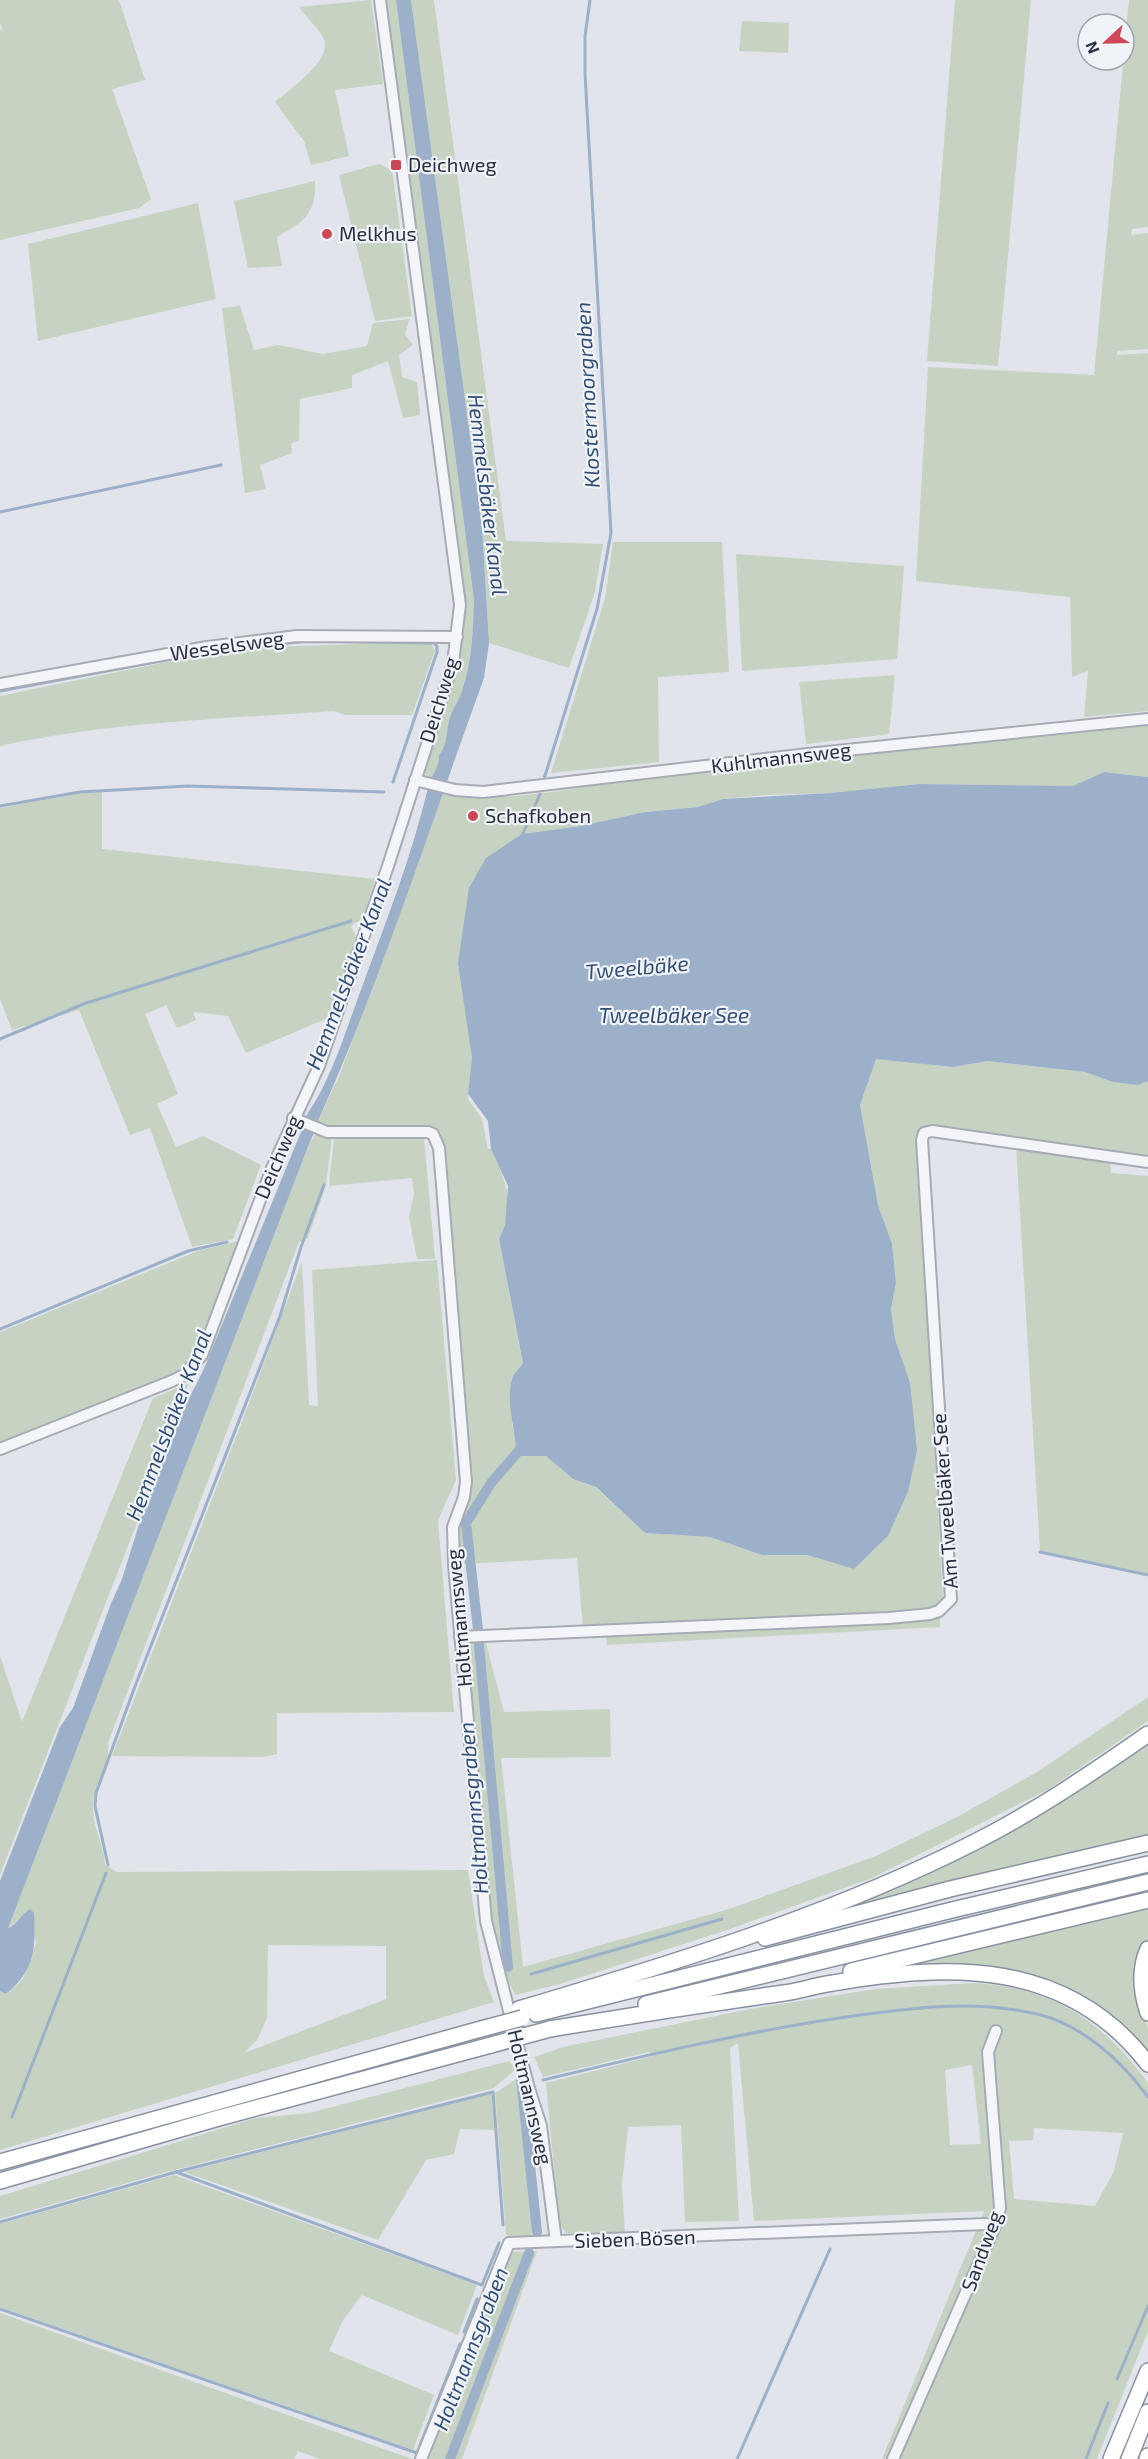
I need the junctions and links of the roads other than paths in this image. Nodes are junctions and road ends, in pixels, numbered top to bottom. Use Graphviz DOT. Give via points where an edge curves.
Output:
graph roads {
  1 [pos="380,0"];
  2 [pos="457,637"];
  3 [pos="0,684"];
  4 [pos="1148,719"];
  5 [pos="419,781"];
  6 [pos="293,1118"];
  7 [pos="1148,1162"];
  8 [pos="0,1449"];
  9 [pos="460,1637"];
  10 [pos="1148,1734"];
  11 [pos="1148,1843"];
  12 [pos="1148,1864"];
  13 [pos="1148,1882"];
  14 [pos="1148,1900"];
  15 [pos="1148,1949"];
  16 [pos="698,1954"];
  17 [pos="749,1997"];
  18 [pos="520,2013"];
  19 [pos="1148,2013"];
  20 [pos="550,2029"];
  21 [pos="996,2031"];
  22 [pos="1148,2064"];
  23 [pos="0,2162"];
  24 [pos="0,2181"];
  25 [pos="995,2226"];
  26 [pos="556,2241"];
  27 [pos="1148,2371"];
  28 [pos="1148,2412"];
  29 [pos="421,2459"];
  30 [pos="893,2459"];
  31 [pos="1111,2459"];
  32 [pos="1129,2459"];
  1 -- 2 [label="street, Deichweg" via="460,604"];
  2 -- 3 [label="street, Wesselsweg" via="297,636 207,647"];
  2 -- 5 [label="street, Deichweg"];
  4 -- 5 [label="street, Kuhlmannsweg" via="483,792"];
  5 -- 6 [label="street, Deichweg" via="319,1066"];
  6 -- 8 [label="street, Deichweg" via="196,1363 172,1381"];
  6 -- 9 [label="street, Holtmannsweg" via="327,1132 428,1132 439,1148 466,1482 453,1536"];
  7 -- 9 [label="street, Am Tweelbäker See" via="932,1131 924,1133 951,1599 939,1611 890,1618"];
  9 -- 26 [label="street, Holtmannsweg" via="486,1921 541,2126"];
  10 -- 16 [label="highway" via="1078,1783 932,1864"];
  11 -- 16 [label="highway"];
  12 -- 18 [label="highway"];
  13 -- 20 [label="highway"];
  14 -- 17 [label="highway"];
  15 -- 19 [label="highway" via="1142,1971"];
  16 -- 18 [label="highway"];
  17 -- 20 [label="highway"];
  17 -- 22 [label="highway" via="872,1977 924,1973 975,1971 1012,1977 1060,1992 1090,2009 1122,2034"];
  18 -- 23 [label="highway, bridge" via="402,2050"];
  20 -- 24 [label="highway, bridge"];
  21 -- 25 [label="street, Sandweg" via="988,2052 1000,2208"];
  25 -- 26 [label="street, Sieben Bösen"];
  25 -- 30 [label="street, Sandweg"];
  26 -- 29 [label="street, Sieben Bösen" via="509,2243"];
  27 -- 31 [label="highway"];
  28 -- 32 [label="highway"];
}
